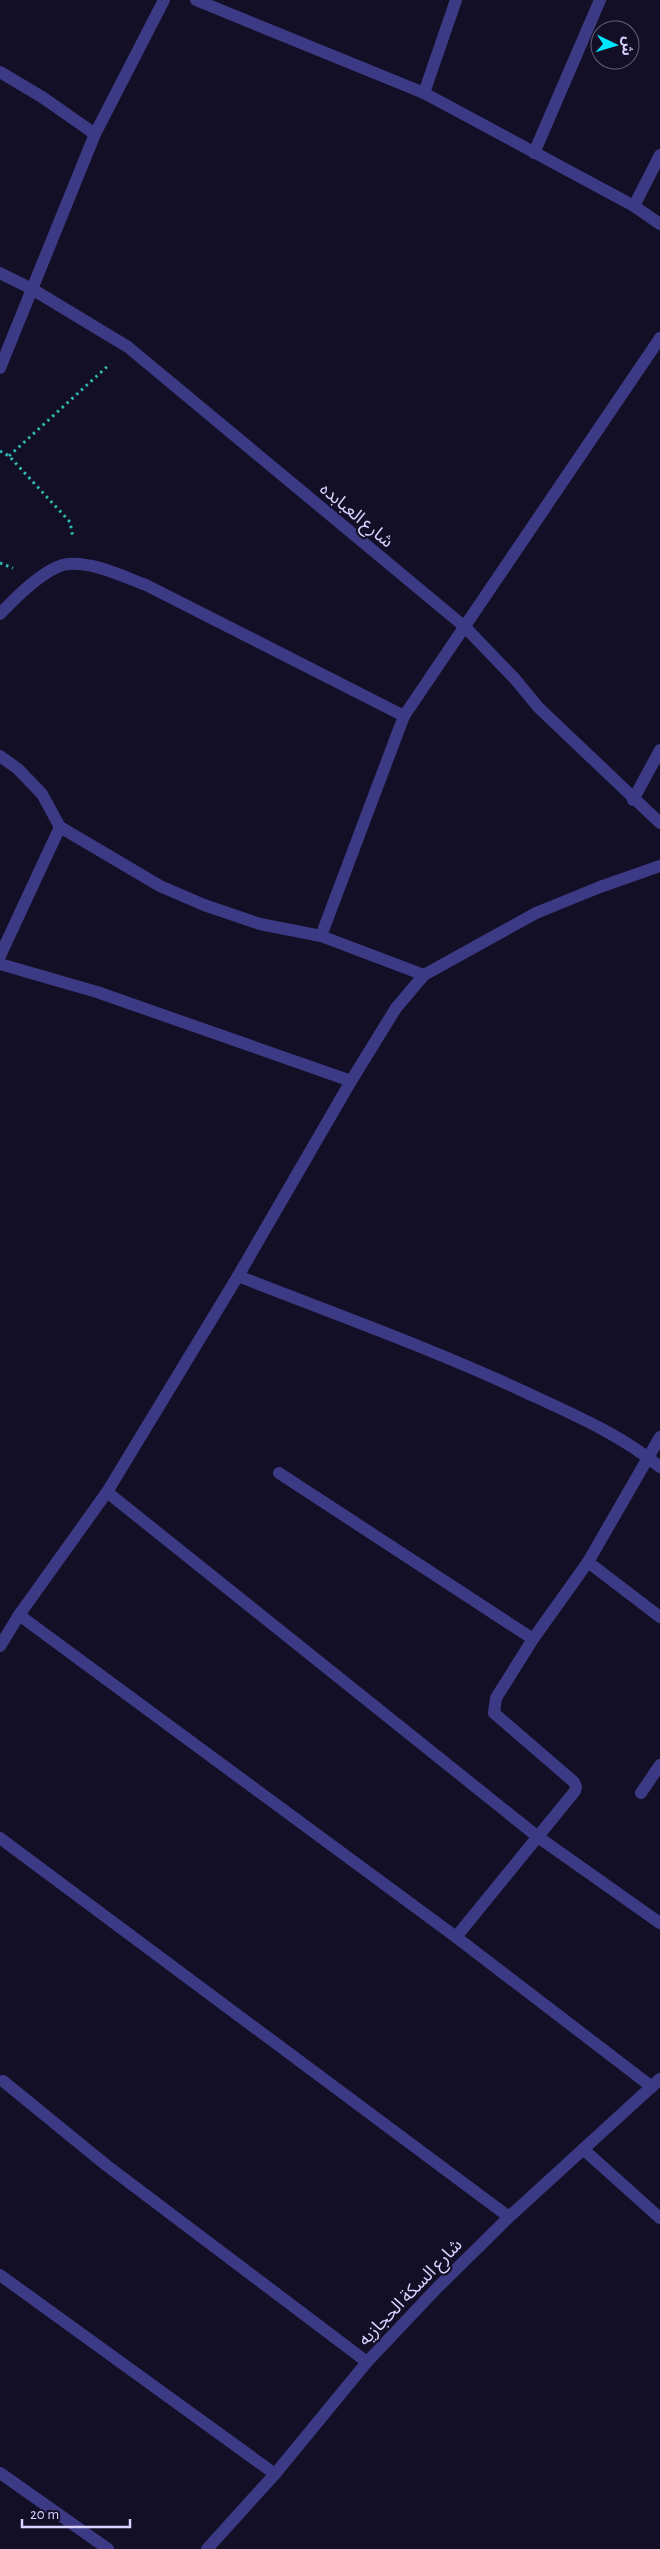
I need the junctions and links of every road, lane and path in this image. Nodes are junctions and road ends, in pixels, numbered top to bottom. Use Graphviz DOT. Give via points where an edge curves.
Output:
graph roads {
  1 [pos="164,0"];
  2 [pos="196,0"];
  3 [pos="456,0"];
  4 [pos="600,0"];
  5 [pos="0,72"];
  6 [pos="424,93"];
  7 [pos="95,134"];
  8 [pos="534,153"];
  9 [pos="660,155"];
  10 [pos="634,206"];
  11 [pos="660,224"];
  12 [pos="0,273"];
  13 [pos="32,289"];
  14 [pos="660,338"];
  15 [pos="128,348"];
  16 [pos="0,368"];
  17 [pos="0,451"];
  18 [pos="8,456"];
  19 [pos="67,564"];
  20 [pos="0,614"];
  21 [pos="465,627"];
  22 [pos="404,716"];
  23 [pos="660,750"];
  24 [pos="0,756"];
  25 [pos="633,800"];
  26 [pos="660,823"];
  27 [pos="60,827"];
  28 [pos="660,866"];
  29 [pos="321,936"];
  30 [pos="0,956"];
  31 [pos="0,964"];
  32 [pos="424,975"];
  33 [pos="351,1081"];
  34 [pos="238,1276"];
  35 [pos="660,1437"];
  36 [pos="647,1456"];
  37 [pos="660,1467"];
  38 [pos="279,1473"];
  39 [pos="107,1492"];
  40 [pos="588,1562"];
  41 [pos="20,1615"];
  42 [pos="660,1617"];
  43 [pos="532,1639"];
  44 [pos="0,1646"];
  45 [pos="660,1765"];
  46 [pos="641,1793"];
  47 [pos="538,1837"];
  48 [pos="0,1838"];
  49 [pos="660,1923"];
  50 [pos="456,1938"];
  51 [pos="3,2081"];
  52 [pos="656,2083"];
  53 [pos="583,2149"];
  54 [pos="510,2217"];
  55 [pos="660,2218"];
  56 [pos="0,2275"];
  57 [pos="367,2362"];
  58 [pos="0,2473"];
  59 [pos="275,2474"];
  60 [pos="108,2549"];
  61 [pos="207,2549"];
  1 -- 7 [label="street"];
  2 -- 6 [label="street"];
  3 -- 6 [label="street"];
  4 -- 8 [label="street"];
  5 -- 7 [label="street"];
  6 -- 8 [label="street"];
  7 -- 13 [label="street"];
  8 -- 10 [label="street"];
  9 -- 10 [label="street"];
  10 -- 11 [label="street"];
  12 -- 13 [label="street, شارع العبابده"];
  13 -- 15 [label="street, شارع العبابده"];
  13 -- 16 [label="street"];
  14 -- 21 [label="street"];
  15 -- 18 [label="path"];
  15 -- 21 [label="street, شارع العبابده"];
  17 -- 18 [label="path"];
  18 -- 19 [label="path" via="70,522 73,542"];
  19 -- 20 [label="street" via="40,578"];
  19 -- 22 [label="street" via="108,571 146,585"];
  21 -- 22 [label="street"];
  21 -- 25 [label="street, شارع العبابده" via="538,707"];
  22 -- 29 [label="street"];
  23 -- 25 [label="street"];
  24 -- 27 [label="street" via="42,794"];
  25 -- 26 [label="street, شارع العبابده"];
  27 -- 29 [label="street" via="160,886 204,905 260,924"];
  27 -- 30 [label="street"];
  28 -- 32 [label="street" via="600,886 536,913"];
  29 -- 32 [label="street"];
  31 -- 33 [label="street" via="97,992"];
  32 -- 33 [label="street" via="396,1008"];
  33 -- 34 [label="street"];
  34 -- 36 [label="street" via="474,1368 575,1415"];
  34 -- 39 [label="street"];
  35 -- 36 [label="street"];
  36 -- 37 [label="street"];
  36 -- 40 [label="street"];
  38 -- 43 [label="street"];
  39 -- 41 [label="street"];
  39 -- 47 [label="street"];
  40 -- 42 [label="street"];
  40 -- 43 [label="street"];
  41 -- 44 [label="street"];
  41 -- 50 [label="street"];
  43 -- 47 [label="street" via="493,1707 494,1713 576,1787"];
  45 -- 46 [label="street"];
  47 -- 49 [label="street"];
  47 -- 50 [label="street"];
  48 -- 54 [label="street"];
  50 -- 52 [label="street"];
  51 -- 57 [label="street" via="114,2170"];
  52 -- 53 [label="street, شارع السكة الحجازيه"];
  53 -- 54 [label="street, شارع السكة الحجازيه"];
  53 -- 55 [label="street"];
  54 -- 57 [label="street, شارع السكة الحجازيه"];
  56 -- 59 [label="street"];
  57 -- 59 [label="street, شارع السكة الحجازيه"];
  58 -- 60 [label="street"];
  59 -- 61 [label="street, شارع السكة الحجازيه"];
}
